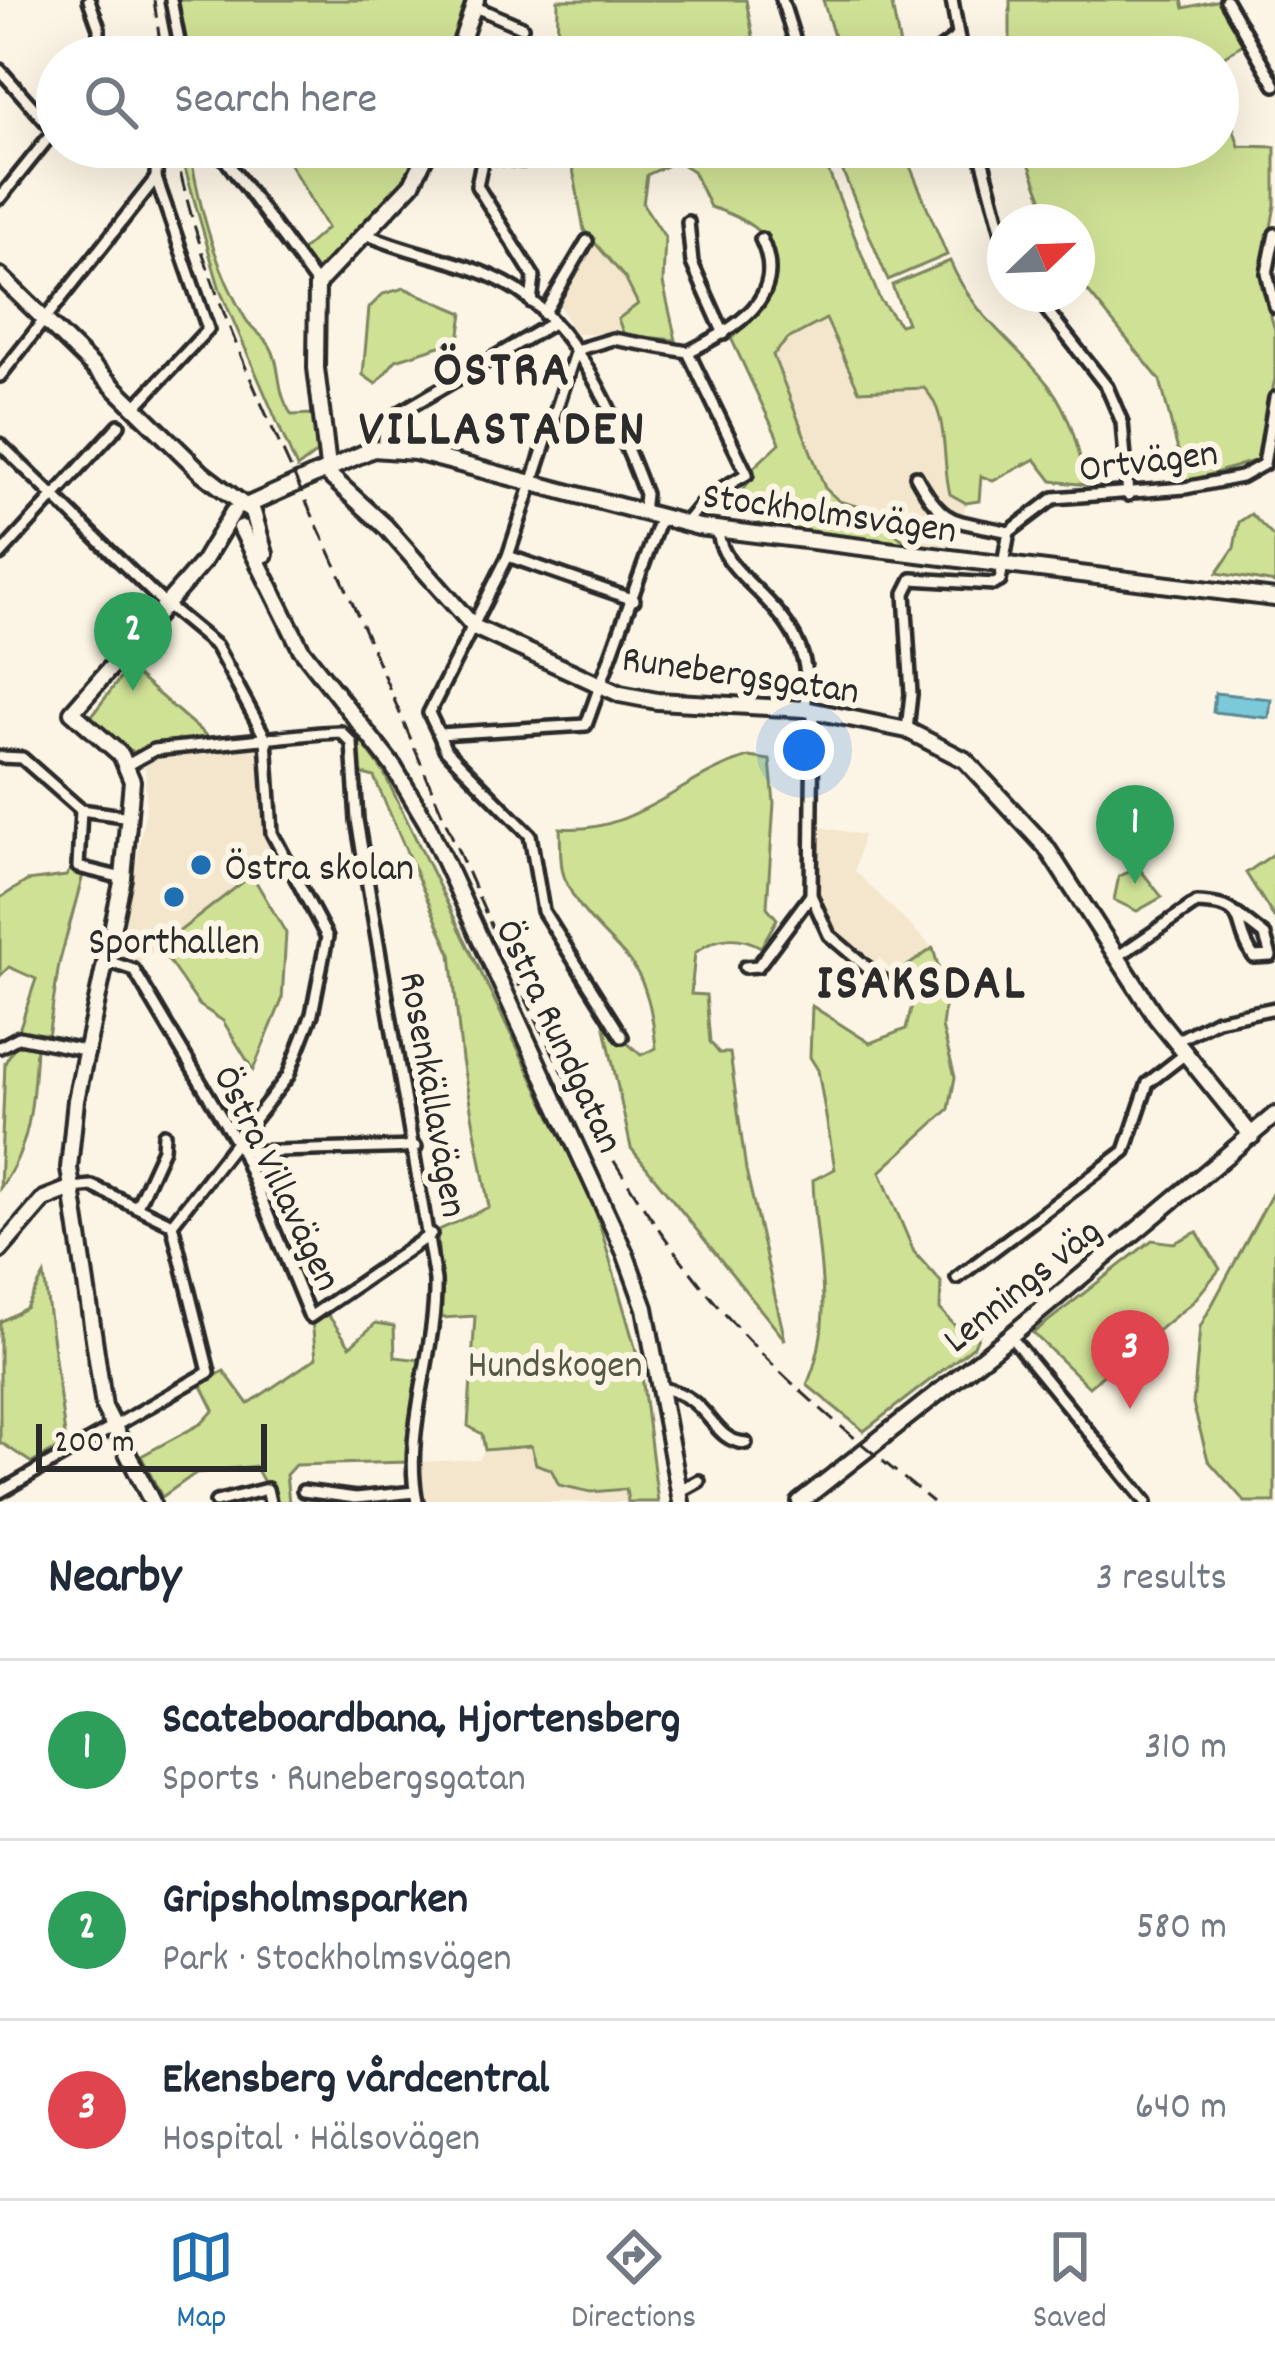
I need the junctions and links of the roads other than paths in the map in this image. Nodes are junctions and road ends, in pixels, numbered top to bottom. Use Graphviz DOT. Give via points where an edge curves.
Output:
graph roads {
  1 [pos="89,0"];
  2 [pos="171,0"];
  3 [pos="782,0"];
  4 [pos="952,0"];
  5 [pos="1226,0"];
  6 [pos="474,3"];
  7 [pos="522,27"];
  8 [pos="99,36"];
  9 [pos="178,36"];
  10 [pos="463,36"];
  11 [pos="793,36"];
  12 [pos="958,36"];
  13 [pos="0,70"];
  14 [pos="1275,86"];
  15 [pos="36,109"];
  16 [pos="36,153"];
  17 [pos="157,168"];
  18 [pos="231,168"];
  19 [pos="420,168"];
  20 [pos="481,168"];
  21 [pos="983,168"];
  22 [pos="156,178"];
  23 [pos="0,198"];
  24 [pos="990,204"];
  25 [pos="688,222"];
  26 [pos="366,234"];
  27 [pos="1275,234"];
  28 [pos="761,239"];
  29 [pos="587,241"];
  30 [pos="0,279"];
  31 [pos="317,284"];
  32 [pos="531,302"];
  33 [pos="1275,307"];
  34 [pos="1048,312"];
  35 [pos="44,319"];
  36 [pos="547,319"];
  37 [pos="724,334"];
  38 [pos="576,350"];
  39 [pos="688,352"];
  40 [pos="0,376"];
  41 [pos="1275,398"];
  42 [pos="135,407"];
  43 [pos="119,425"];
  44 [pos="0,444"];
  45 [pos="383,450"];
  46 [pos="1269,462"];
  47 [pos="328,471"];
  48 [pos="916,476"];
  49 [pos="531,481"];
  50 [pos="1128,495"];
  51 [pos="53,496"];
  52 [pos="643,513"];
  53 [pos="243,517"];
  54 [pos="660,519"];
  55 [pos="685,524"];
  56 [pos="718,530"];
  57 [pos="1010,532"];
  58 [pos="0,555"];
  59 [pos="508,556"];
  60 [pos="1002,565"];
  61 [pos="1275,598"];
  62 [pos="634,600"];
  63 [pos="165,604"];
  64 [pos="474,627"];
  65 [pos="600,686"];
  66 [pos="809,710"];
  67 [pos="907,730"];
  68 [pos="439,734"];
  69 [pos="266,739"];
  70 [pos="0,757"];
  71 [pos="129,764"];
  72 [pos="81,810"];
  73 [pos="131,817"];
  74 [pos="123,878"];
  75 [pos="811,895"];
  76 [pos="1238,915"];
  77 [pos="1117,957"];
  78 [pos="107,961"];
  79 [pos="746,968"];
  80 [pos="882,980"];
  81 [pos="1275,1008"];
  82 [pos="622,1037"];
  83 [pos="0,1047"];
  84 [pos="1179,1048"];
  85 [pos="89,1051"];
  86 [pos="1275,1115"];
  87 [pos="164,1134"];
  88 [pos="1252,1136"];
  89 [pos="235,1141"];
  90 [pos="416,1147"];
  91 [pos="242,1152"];
  92 [pos="72,1188"];
  93 [pos="137,1206"];
  94 [pos="172,1224"];
  95 [pos="431,1234"];
  96 [pos="0,1250"];
  97 [pos="957,1278"];
  98 [pos="1010,1336"];
  99 [pos="661,1388"];
  100 [pos="112,1427"];
  101 [pos="746,1443"];
  102 [pos="699,1481"];
  103 [pos="303,1491"];
  104 [pos="0,1492"];
  105 [pos="416,1497"];
  106 [pos="325,1498"];
  107 [pos="400,1498"];
  108 [pos="679,1500"];
  109 [pos="152,1502"];
  110 [pos="216,1502"];
  111 [pos="270,1502"];
  112 [pos="801,1502"];
  113 [pos="1146,1502"];
  1 -- 8 [label="street"];
  2 -- 9 [label="street"];
  3 -- 11 [label="street"];
  4 -- 12 [label="street"];
  5 -- 14 [label="street"];
  6 -- 7 [label="street"];
  6 -- 10 [label="street"];
  13 -- 15 [label="street"];
  16 -- 23 [label="street"];
  17 -- 22 [label="street"];
  18 -- 31 [label="street"];
  19 -- 26 [label="street"];
  20 -- 32 [label="street" via="477,185 534,278"];
  21 -- 24 [label="street"];
  22 -- 35 [label="street"];
  22 -- 42 [label="street" via="208,329"];
  25 -- 37 [label="street" via="692,262"];
  26 -- 31 [label="street"];
  26 -- 32 [label="street" via="465,266"];
  27 -- 33 [label="street" via="1267,273"];
  28 -- 37 [label="street" via="770,273 759,305"];
  29 -- 36 [label="street"];
  30 -- 35 [label="street"];
  31 -- 47 [label="street"];
  32 -- 36 [label="street"];
  34 -- 50 [label="street" via="1108,387 1122,422"];
  35 -- 40 [label="street"];
  35 -- 42 [label="street"];
  36 -- 38 [label="street"];
  36 -- 45 [label="street" via="400,412 385,429"];
  37 -- 39 [label="street"];
  38 -- 39 [label="street" via="613,339"];
  38 -- 49 [label="street"];
  38 -- 52 [label="street" via="628,450 645,494"];
  39 -- 55 [label="street" via="747,474 707,496"];
  41 -- 46 [label="street, Ortvägen"];
  42 -- 53 [label="street"];
  43 -- 51 [label="street"];
  44 -- 51 [label="street"];
  45 -- 47 [label="street"];
  45 -- 49 [label="street, Stockholmsvägen"];
  46 -- 50 [label="street, Ortvägen" via="1224,481"];
  47 -- 53 [label="street"];
  47 -- 64 [label="street, Runebergsgatan"];
  48 -- 57 [label="street" via="939,515"];
  49 -- 52 [label="street, Stockholmsvägen"];
  49 -- 59 [label="street"];
  50 -- 57 [label="street, Ortvägen" via="1054,498"];
  51 -- 58 [label="street"];
  51 -- 63 [label="street"];
  52 -- 54 [label="street, Stockholmsvägen"];
  53 -- 63 [label="street"];
  53 -- 99 [label="street, Östra Rundgatan" via="324,677 393,766 441,854 609,1214 645,1308"];
  54 -- 55 [label="street, Stockholmsvägen"];
  54 -- 62 [label="street"];
  55 -- 56 [label="street, Stockholmsvägen"];
  56 -- 60 [label="street, Stockholmsvägen"];
  56 -- 66 [label="street" via="727,557 793,632 808,673"];
  57 -- 60 [label="street"];
  59 -- 62 [label="street"];
  59 -- 64 [label="street"];
  60 -- 61 [label="street, Stockholmsvägen"];
  60 -- 67 [label="street" via="1000,581 989,586 922,577 909,584"];
  62 -- 65 [label="street"];
  63 -- 69 [label="street" via="216,646"];
  63 -- 71 [label="street" via="72,712"];
  64 -- 65 [label="street, Runebergsgatan"];
  64 -- 68 [label="street" via="429,713"];
  65 -- 66 [label="street, Runebergsgatan" via="657,701"];
  65 -- 68 [label="street" via="581,728"];
  66 -- 67 [label="street, Runebergsgatan"];
  66 -- 75 [label="street"];
  67 -- 77 [label="street, Runebergsgatan" via="965,760 1016,811"];
  68 -- 82 [label="street" via="530,835 543,911"];
  69 -- 71 [label="street" via="154,750"];
  69 -- 89 [label="street" via="272,833 327,937 312,1014 288,1076"];
  69 -- 90 [label="street, Rosenkällavägen" via="341,732 352,743 357,820"];
  70 -- 72 [label="street" via="22,758"];
  71 -- 73 [label="street"];
  72 -- 73 [label="street"];
  72 -- 74 [label="street" via="78,867"];
  73 -- 74 [label="street"];
  74 -- 78 [label="street"];
  75 -- 79 [label="street" via="758,966"];
  75 -- 80 [label="street" via="830,935"];
  76 -- 76 [label="street" via="1254,957 1271,956 1265,936"];
  76 -- 77 [label="street" via="1196,902"];
  77 -- 84 [label="street, Runebergsgatan"];
  78 -- 85 [label="street"];
  78 -- 89 [label="street, Östra Villavägen" via="134,970"];
  81 -- 84 [label="street" via="1217,1020"];
  83 -- 85 [label="street" via="19,1036"];
  84 -- 88 [label="street, Runebergsgatan"];
  84 -- 97 [label="street" via="1148,1083 1125,1150"];
  85 -- 92 [label="street" via="73,1123"];
  86 -- 88 [label="street, Lennings väg"];
  87 -- 93 [label="street"];
  88 -- 98 [label="street, Lennings väg"];
  89 -- 91 [label="street, Östra Villavägen"];
  89 -- 94 [label="street"];
  90 -- 91 [label="street"];
  90 -- 95 [label="street, Rosenkällavägen"];
  91 -- 95 [label="street, Östra Villavägen" via="310,1318"];
  92 -- 93 [label="street" via="92,1186"];
  92 -- 96 [label="street" via="44,1198"];
  92 -- 100 [label="street"];
  93 -- 94 [label="street"];
  94 -- 100 [label="street" via="208,1372"];
  95 -- 105 [label="street, Rosenkällavägen" via="436,1318"];
  98 -- 112 [label="street, Lennings väg"];
  98 -- 113 [label="street"];
  99 -- 101 [label="street" via="692,1397 724,1436"];
  99 -- 108 [label="street, Östra Rundgatan"];
  100 -- 104 [label="street"];
  100 -- 109 [label="street"];
  102 -- 108 [label="street"];
  103 -- 106 [label="street, Rosenkällavägen"];
  105 -- 107 [label="street, Rosenkällavägen"];
  106 -- 107 [label="street, Rosenkällavägen"];
  110 -- 111 [label="street" via="267,1489"];
}
